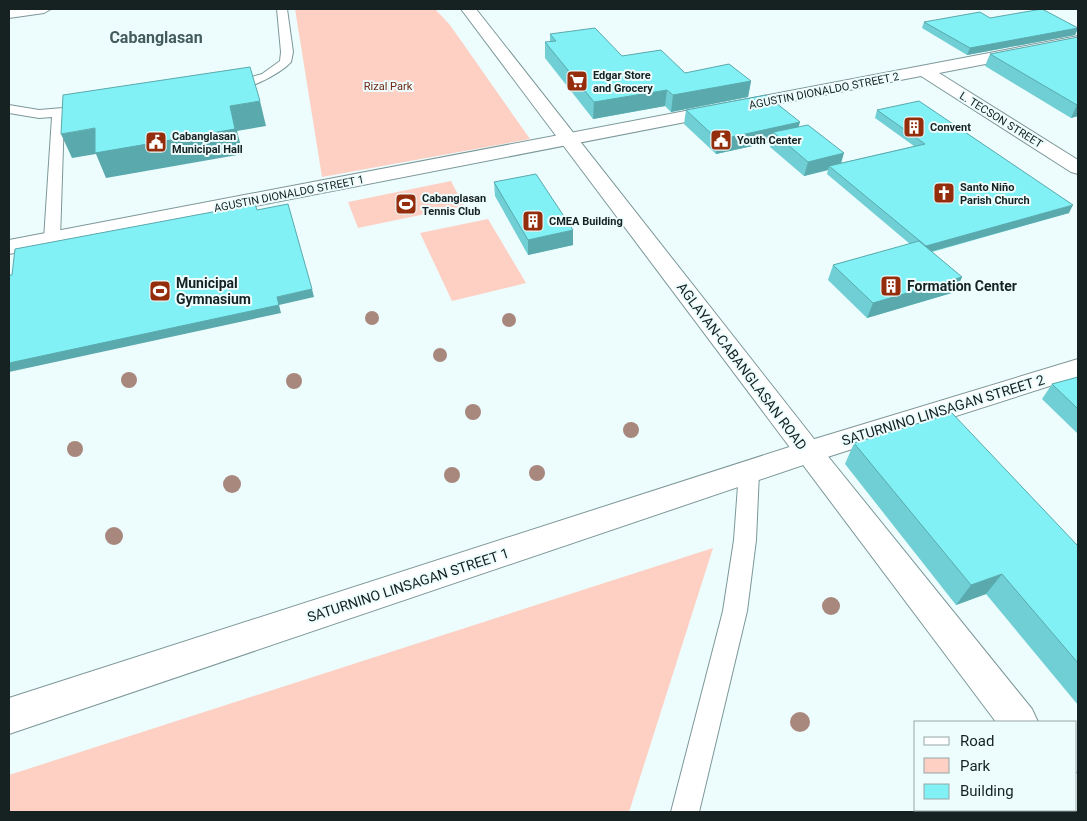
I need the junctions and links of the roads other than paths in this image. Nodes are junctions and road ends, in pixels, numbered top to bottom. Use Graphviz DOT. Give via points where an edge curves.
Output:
graph roads {
  1 [pos="44,9"];
  2 [pos="282,9"];
  3 [pos="468,9"];
  4 [pos="9,13"];
  5 [pos="1078,41"];
  6 [pos="924,71"];
  7 [pos="217,90"];
  8 [pos="9,109"];
  9 [pos="98,109"];
  10 [pos="58,114"];
  11 [pos="570,140"];
  12 [pos="1078,168"];
  13 [pos="52,239"];
  14 [pos="9,246"];
  15 [pos="1078,368"];
  16 [pos="808,452"];
  17 [pos="749,472"];
  18 [pos="9,716"];
  19 [pos="1018,721"];
  20 [pos="685,812"];
  1 -- 4 [label="street"];
  2 -- 7 [label="lane" via="287,52 285,62 266,76"];
  3 -- 11 [label="street, AGLAYAN-CABANGLASAN ROAD"];
  5 -- 6 [label="street, AGUSTIN DIONALDO STREET 2"];
  6 -- 11 [label="street, AGUSTIN DIONALDO STREET 2"];
  6 -- 12 [label="street, L. TECSON STREET"];
  8 -- 10 [label="lane"];
  9 -- 10 [label="lane"];
  10 -- 13 [label="lane"];
  11 -- 13 [label="street, AGUSTIN DIONALDO STREET 1"];
  11 -- 16 [label="street, AGLAYAN-CABANGLASAN ROAD"];
  13 -- 14 [label="street, AGUSTIN DIONALDO STREET 1"];
  15 -- 16 [label="street, SATURNINO LINSAGAN STREET 2"];
  16 -- 17 [label="street, SATURNINO LINSAGAN STREET 1"];
  16 -- 19 [label="street, AGLAYAN-CABANGLASAN ROAD"];
  17 -- 18 [label="street, SATURNINO LINSAGAN STREET 1"];
  17 -- 20 [label="lane" via="745,540 735,611"];
}
